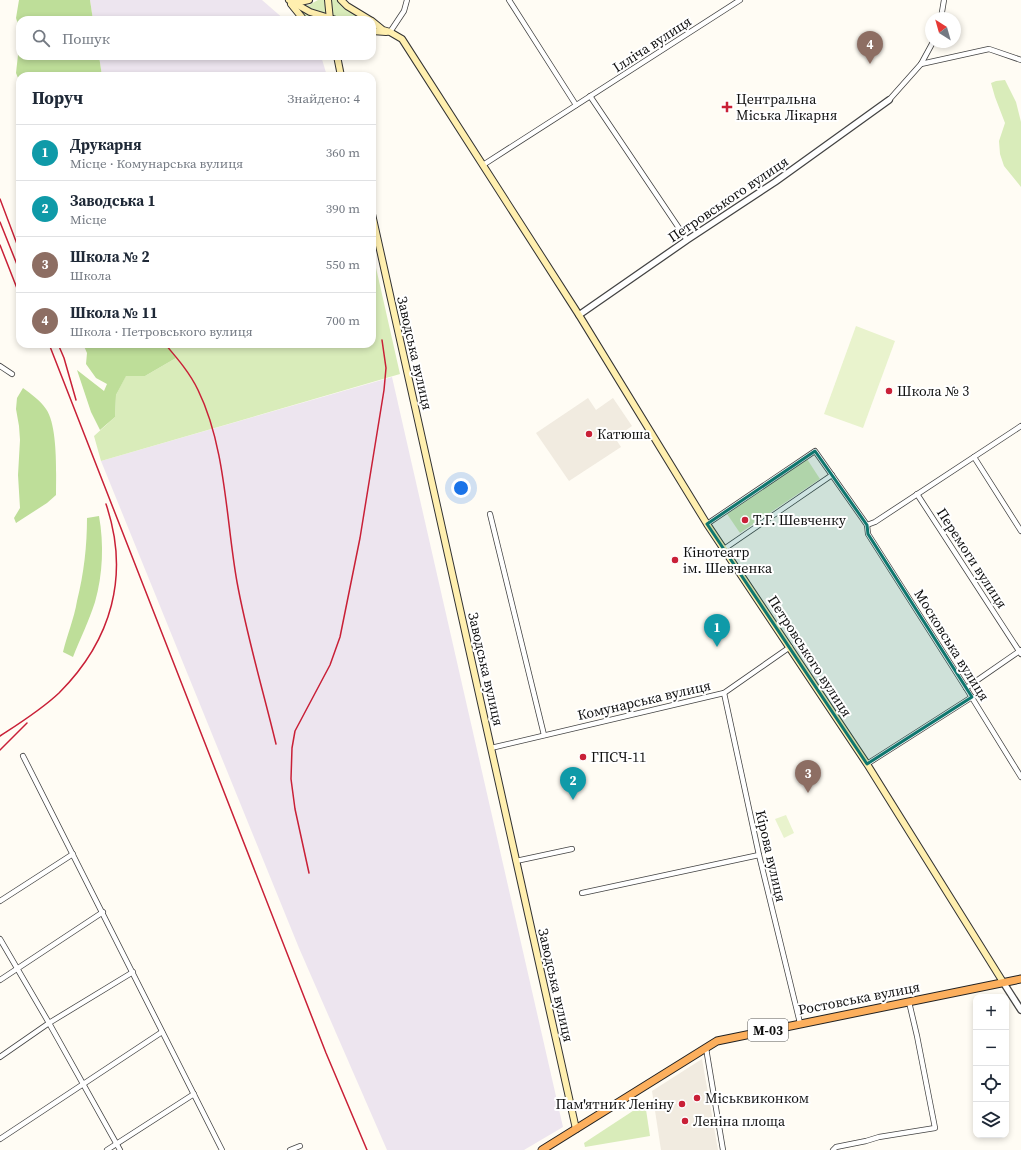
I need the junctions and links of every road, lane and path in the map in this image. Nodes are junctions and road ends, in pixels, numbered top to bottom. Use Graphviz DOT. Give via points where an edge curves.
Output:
graph roads {
  1 [pos="288,0"];
  2 [pos="292,0"];
  3 [pos="309,0"];
  4 [pos="328,0"];
  5 [pos="341,0"];
  6 [pos="407,0"];
  7 [pos="509,0"];
  8 [pos="740,0"];
  9 [pos="944,0"];
  10 [pos="942,12"];
  11 [pos="301,16"];
  12 [pos="323,16"];
  13 [pos="331,16"];
  14 [pos="363,16"];
  15 [pos="376,25"];
  16 [pos="376,31"];
  17 [pos="390,32"];
  18 [pos="930,48"];
  19 [pos="336,60"];
  20 [pos="338,60"];
  21 [pos="1021,60"];
  22 [pos="338,63"];
  23 [pos="921,64"];
  24 [pos="340,72"];
  25 [pos="590,96"];
  26 [pos="889,100"];
  27 [pos="576,105"];
  28 [pos="484,165"];
  29 [pos="376,232"];
  30 [pos="687,240"];
  31 [pos="579,315"];
  32 [pos="0,366"];
  33 [pos="12,374"];
  34 [pos="1021,426"];
  35 [pos="974,457"];
  36 [pos="832,475"];
  37 [pos="917,494"];
  38 [pos="490,514"];
  39 [pos="707,524"];
  40 [pos="867,524"];
  41 [pos="1021,531"];
  42 [pos="724,549"];
  43 [pos="790,647"];
  44 [pos="1020,652"];
  45 [pos="966,688"];
  46 [pos="724,693"];
  47 [pos="972,697"];
  48 [pos="544,735"];
  49 [pos="491,748"];
  50 [pos="23,756"];
  51 [pos="867,764"];
  52 [pos="1021,777"];
  53 [pos="572,849"];
  54 [pos="73,854"];
  55 [pos="759,855"];
  56 [pos="516,860"];
  57 [pos="582,893"];
  58 [pos="0,901"];
  59 [pos="103,912"];
  60 [pos="0,939"];
  61 [pos="18,969"];
  62 [pos="133,972"];
  63 [pos="1021,979"];
  64 [pos="0,980"];
  65 [pos="1003,982"];
  66 [pos="909,1002"];
  67 [pos="1021,1010"];
  68 [pos="50,1023"];
  69 [pos="800,1023"];
  70 [pos="162,1032"];
  71 [pos="706,1048"];
  72 [pos="0,1057"];
  73 [pos="83,1083"];
  74 [pos="194,1094"];
  75 [pos="576,1129"];
  76 [pos="0,1138"];
  77 [pos="117,1144"];
  78 [pos="300,1146"];
  79 [pos="107,1150"];
  80 [pos="120,1150"];
  81 [pos="222,1150"];
  82 [pos="290,1150"];
  83 [pos="542,1150"];
  84 [pos="723,1150"];
  85 [pos="833,1150"];
  1 -- 11 [label="main road"];
  1 -- 12 [label="main road"];
  2 -- 3 [label="main road"];
  4 -- 13 [label="main road"];
  5 -- 14 [label="main road, Петровського вулиця"];
  6 -- 17 [label="street" via="404,12"];
  7 -- 27 [label="street"];
  8 -- 25 [label="street, Ілліча вулиця"];
  9 -- 10 [label="street"];
  15 -- 17 [label="main road, Петровського вулиця"];
  16 -- 17 [label="main road"];
  17 -- 28 [label="main road, Петровського вулиця" via="402,39"];
  18 -- 23 [label="street"];
  19 -- 22 [label="main road"];
  20 -- 22 [label="main road"];
  21 -- 23 [label="street" via="989,48"];
  22 -- 24 [label="main road"];
  23 -- 26 [label="street"];
  25 -- 27 [label="street, Ілліча вулиця"];
  25 -- 30 [label="street"];
  26 -- 30 [label="street, Петровського вулиця" via="775,182"];
  27 -- 28 [label="street, Ілліча вулиця"];
  28 -- 31 [label="main road, Петровського вулиця"];
  29 -- 49 [label="main road, Заводська вулиця"];
  30 -- 31 [label="street, Петровського вулиця"];
  31 -- 39 [label="main road, Петровського вулиця"];
  32 -- 33 [label="street"];
  34 -- 35 [label="street"];
  35 -- 37 [label="street"];
  35 -- 41 [label="street"];
  36 -- 39 [label="street, Московська вулиця" via="815,451"];
  36 -- 40 [label="street, Московська вулиця"];
  36 -- 42 [label="street"];
  37 -- 40 [label="street" via="875,522"];
  37 -- 44 [label="street, Перемоги вулиця"];
  38 -- 48 [label="street"];
  39 -- 42 [label="main road, Петровського вулиця"];
  40 -- 45 [label="street, Московська вулиця" via="868,534"];
  42 -- 43 [label="main road, Петровського вулиця"];
  43 -- 46 [label="street, Комунарська вулиця"];
  43 -- 51 [label="main road, Петровського вулиця"];
  44 -- 45 [label="street"];
  45 -- 47 [label="street, Московська вулиця"];
  46 -- 48 [label="street, Комунарська вулиця"];
  46 -- 55 [label="street, Кірова вулиця"];
  47 -- 51 [label="street"];
  47 -- 52 [label="street, Московська вулиця"];
  48 -- 49 [label="street, Комунарська вулиця"];
  49 -- 56 [label="main road, Заводська вулиця"];
  50 -- 54 [label="street"];
  51 -- 65 [label="main road, Петровського вулиця"];
  53 -- 56 [label="street"];
  54 -- 58 [label="street"];
  54 -- 59 [label="street"];
  55 -- 57 [label="street"];
  55 -- 69 [label="street, Кірова вулиця"];
  56 -- 75 [label="main road, Заводська вулиця"];
  59 -- 61 [label="street"];
  59 -- 62 [label="street"];
  60 -- 61 [label="street"];
  61 -- 64 [label="street"];
  61 -- 68 [label="street"];
  62 -- 68 [label="street"];
  62 -- 70 [label="street"];
  63 -- 65 [label="highway, Ростовська вулиця / М-03"];
  65 -- 66 [label="highway, Ростовська вулиця / М-03"];
  65 -- 67 [label="street, Петровського вулиця"];
  66 -- 69 [label="highway, Ростовська вулиця / М-03"];
  66 -- 85 [label="street" via="935,1128 879,1137"];
  68 -- 72 [label="street"];
  68 -- 73 [label="street"];
  69 -- 71 [label="highway, Ростовська вулиця / М-03" via="717,1041"];
  70 -- 73 [label="street"];
  70 -- 74 [label="street"];
  71 -- 75 [label="highway, Ростовська вулиця / М-03"];
  71 -- 84 [label="street"];
  73 -- 76 [label="street"];
  73 -- 77 [label="street"];
  74 -- 77 [label="street"];
  74 -- 81 [label="street"];
  75 -- 83 [label="highway, Ростовська вулиця / М-03"];
  77 -- 79 [label="street"];
  77 -- 80 [label="street"];
  78 -- 82 [label="street"];
}
